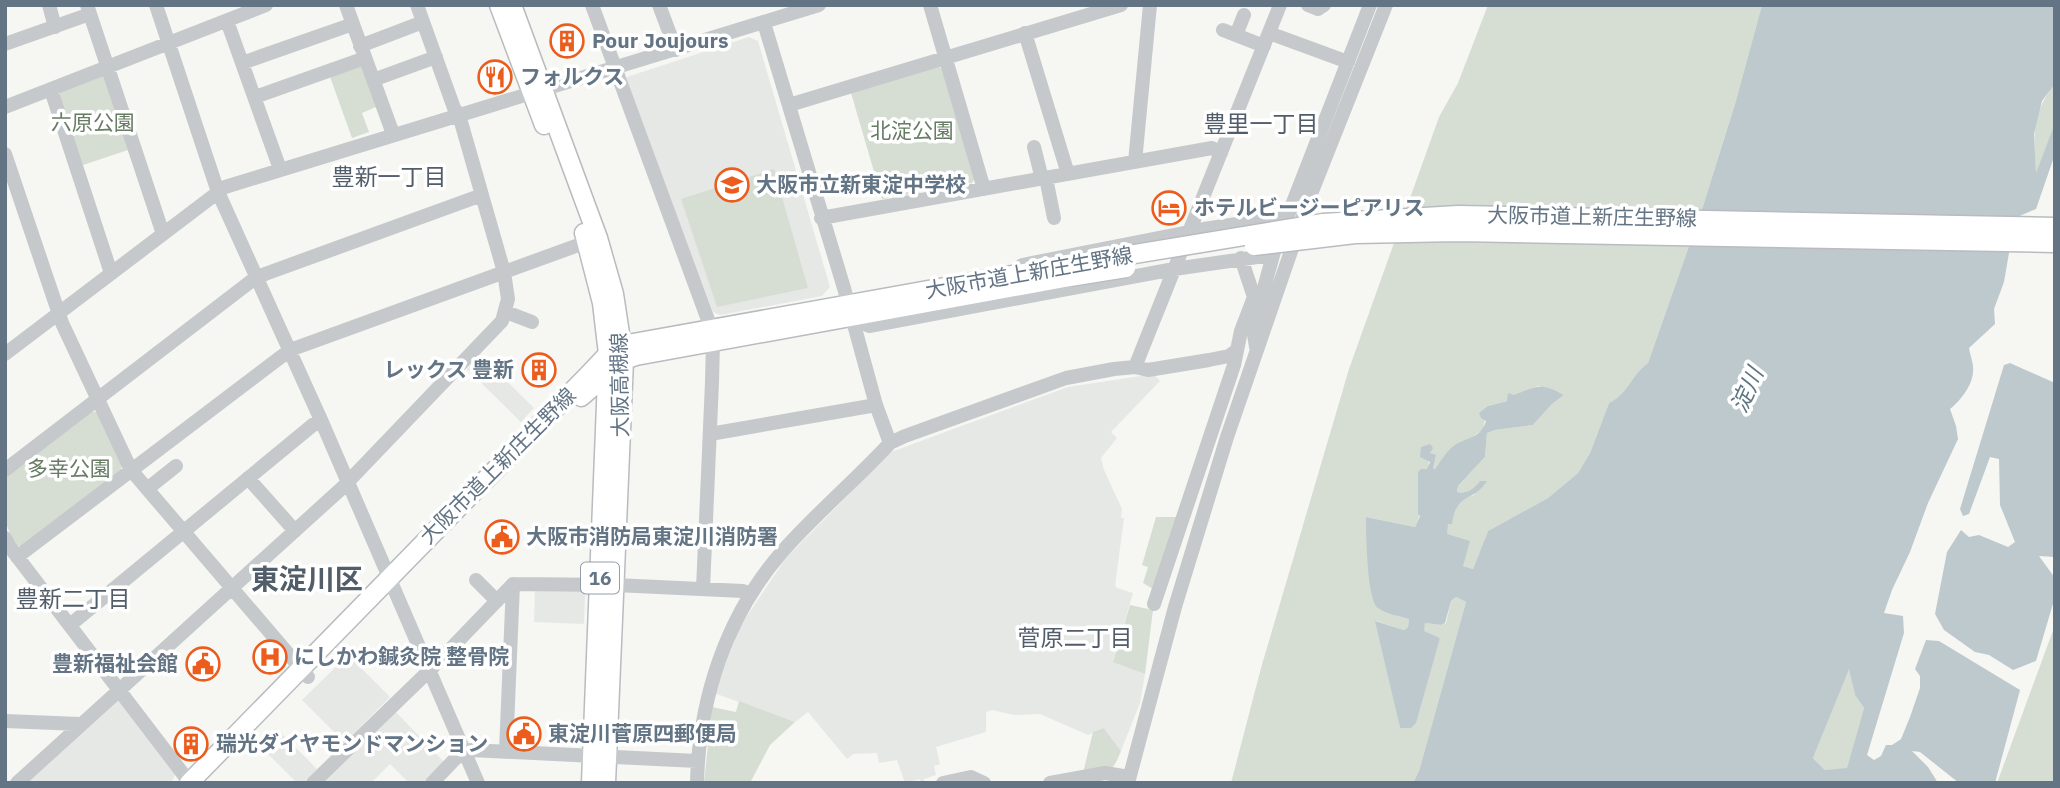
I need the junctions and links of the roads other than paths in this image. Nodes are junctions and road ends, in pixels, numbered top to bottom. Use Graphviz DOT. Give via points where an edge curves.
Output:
graph roads {
  1 [pos="49,5"];
  2 [pos="156,5"];
  3 [pos="266,5"];
  4 [pos="346,5"];
  5 [pos="417,5"];
  6 [pos="499,5"];
  7 [pos="512,5"];
  8 [pos="592,5"];
  9 [pos="659,5"];
  10 [pos="819,5"];
  11 [pos="930,5"];
  12 [pos="1121,5"];
  13 [pos="1150,5"];
  14 [pos="1280,5"];
  15 [pos="1308,5"];
  16 [pos="1324,5"];
  17 [pos="1370,5"];
  18 [pos="1386,5"];
  19 [pos="1105,7"];
  20 [pos="246,9"];
  21 [pos="89,10"];
  22 [pos="1244,15"];
  23 [pos="227,21"];
  24 [pos="423,22"];
  25 [pos="764,23"];
  26 [pos="352,24"];
  27 [pos="55,27"];
  28 [pos="1025,33"];
  29 [pos="1266,39"];
  30 [pos="168,43"];
  31 [pos="5,44"];
  32 [pos="676,50"];
  33 [pos="363,52"];
  34 [pos="436,57"];
  35 [pos="944,59"];
  36 [pos="1348,62"];
  37 [pos="242,63"];
  38 [pos="108,67"];
  39 [pos="615,67"];
  40 [pos="373,80"];
  41 [pos="51,90"];
  42 [pos="538,91"];
  43 [pos="255,97"];
  44 [pos="789,105"];
  45 [pos="5,107"];
  46 [pos="459,115"];
  47 [pos="393,134"];
  48 [pos="1034,147"];
  49 [pos="1221,153"];
  50 [pos="5,154"];
  51 [pos="1135,162"];
  52 [pos="280,169"];
  53 [pos="1068,174"];
  54 [pos="1044,178"];
  55 [pos="984,189"];
  56 [pos="218,192"];
  57 [pos="482,195"];
  58 [pos="1288,216"];
  59 [pos="821,218"];
  60 [pos="1054,218"];
  61 [pos="2055,227"];
  62 [pos="1190,232"];
  63 [pos="163,234"];
  64 [pos="593,240"];
  65 [pos="2055,243"];
  66 [pos="1272,255"];
  67 [pos="1241,258"];
  68 [pos="1174,269"];
  69 [pos="1069,271"];
  70 [pos="504,272"];
  71 [pos="111,273"];
  72 [pos="257,278"];
  73 [pos="506,312"];
  74 [pos="850,312"];
  75 [pos="60,313"];
  76 [pos="531,322"];
  77 [pos="712,335"];
  78 [pos="290,350"];
  79 [pos="1236,351"];
  80 [pos="1256,352"];
  81 [pos="618,353"];
  82 [pos="5,354"];
  83 [pos="1135,367"];
  84 [pos="608,373"];
  85 [pos="97,400"];
  86 [pos="876,405"];
  87 [pos="321,420"];
  88 [pos="710,434"];
  89 [pos="890,443"];
  90 [pos="176,466"];
  91 [pos="5,470"];
  92 [pos="131,470"];
  93 [pos="248,478"];
  94 [pos="348,483"];
  95 [pos="147,489"];
  96 [pos="1185,506"];
  97 [pos="1202,514"];
  98 [pos="295,531"];
  99 [pos="183,532"];
  100 [pos="5,538"];
  101 [pos="17,557"];
  102 [pos="476,580"];
  103 [pos="391,583"];
  104 [pos="513,584"];
  105 [pos="607,586"];
  106 [pos="231,588"];
  107 [pos="703,589"];
  108 [pos="751,594"];
  109 [pos="497,601"];
  110 [pos="1154,604"];
  111 [pos="70,625"];
  112 [pos="429,670"];
  113 [pos="304,673"];
  114 [pos="119,690"];
  115 [pos="5,721"];
  116 [pos="80,724"];
  117 [pos="506,751"];
  118 [pos="465,753"];
  119 [pos="599,756"];
  120 [pos="697,761"];
  121 [pos="1085,779"];
  122 [pos="1129,780"];
  123 [pos="17,783"];
  124 [pos="189,783"];
  125 [pos="206,783"];
  126 [pos="313,783"];
  127 [pos="432,783"];
  128 [pos="478,783"];
  129 [pos="591,783"];
  130 [pos="606,783"];
  131 [pos="696,783"];
  132 [pos="943,783"];
  133 [pos="984,783"];
  134 [pos="1050,783"];
  1 -- 27 [label="street"];
  2 -- 30 [label="street"];
  3 -- 20 [label="street"];
  4 -- 26 [label="street"];
  5 -- 24 [label="street"];
  6 -- 42 [label="main road, 大阪高槻線 / 16"];
  7 -- 42 [label="main road, 大阪高槻線 / 16"];
  8 -- 39 [label="street"];
  9 -- 32 [label="street"];
  10 -- 25 [label="street"];
  11 -- 35 [label="street"];
  12 -- 19 [label="street"];
  13 -- 51 [label="street"];
  14 -- 29 [label="street"];
  15 -- 16 [label="street" via="1318,9"];
  17 -- 36 [label="street"];
  18 -- 80 [label="street" via="1309,199"];
  19 -- 28 [label="street"];
  20 -- 23 [label="street"];
  21 -- 27 [label="street"];
  21 -- 38 [label="street"];
  22 -- 29 [label="street" via="1230,32"];
  23 -- 30 [label="street"];
  23 -- 37 [label="street"];
  24 -- 33 [label="street"];
  24 -- 34 [label="street"];
  25 -- 32 [label="street"];
  25 -- 44 [label="street"];
  26 -- 33 [label="street"];
  26 -- 37 [label="street"];
  27 -- 31 [label="street"];
  28 -- 35 [label="street"];
  28 -- 53 [label="street"];
  29 -- 36 [label="street"];
  29 -- 49 [label="street"];
  30 -- 38 [label="street"];
  30 -- 56 [label="street"];
  32 -- 39 [label="street"];
  33 -- 40 [label="street"];
  33 -- 43 [label="street"];
  34 -- 40 [label="street"];
  34 -- 46 [label="street"];
  35 -- 44 [label="street"];
  35 -- 55 [label="street"];
  36 -- 58 [label="street"];
  37 -- 43 [label="street"];
  38 -- 41 [label="street"];
  38 -- 63 [label="street"];
  39 -- 42 [label="street"];
  39 -- 77 [label="street"];
  40 -- 47 [label="street"];
  41 -- 45 [label="street"];
  41 -- 71 [label="street"];
  42 -- 46 [label="street"];
  42 -- 64 [label="main road, 大阪高槻線 / 16"];
  43 -- 52 [label="street"];
  44 -- 59 [label="street"];
  46 -- 47 [label="street"];
  46 -- 57 [label="street"];
  47 -- 52 [label="street"];
  48 -- 54 [label="street"];
  49 -- 51 [label="street" via="1213,148"];
  49 -- 62 [label="street"];
  50 -- 75 [label="street"];
  51 -- 53 [label="street"];
  52 -- 56 [label="street"];
  53 -- 54 [label="street"];
  54 -- 55 [label="street"];
  54 -- 60 [label="street"];
  55 -- 59 [label="street"];
  56 -- 63 [label="street"];
  56 -- 72 [label="street"];
  57 -- 70 [label="street"];
  57 -- 72 [label="street"];
  58 -- 62 [label="street"];
  58 -- 66 [label="street"];
  59 -- 74 [label="street"];
  61 -- 69 [label="main road, 大阪市道上新庄生野線, bridge" via="1433,216 1323,223"];
  62 -- 68 [label="street"];
  62 -- 74 [label="street" via="859,296"];
  63 -- 71 [label="street"];
  64 -- 70 [label="street"];
  64 -- 81 [label="main road, 大阪高槻線 / 16" via="602,303"];
  65 -- 69 [label="main road, 大阪市道上新庄生野線, bridge" via="1499,232 1355,234"];
  66 -- 67 [label="street"];
  66 -- 80 [label="street" via="1253,328"];
  67 -- 68 [label="street"];
  67 -- 79 [label="street" via="1254,296"];
  68 -- 74 [label="street" via="869,326"];
  68 -- 83 [label="street"];
  69 -- 74 [label="main road, 大阪市道上新庄生野線"];
  70 -- 73 [label="street"];
  70 -- 78 [label="street"];
  71 -- 75 [label="street"];
  72 -- 78 [label="street"];
  72 -- 85 [label="street"];
  73 -- 76 [label="street"];
  73 -- 94 [label="street" via="499,326"];
  74 -- 77 [label="main road, 大阪市道上新庄生野線"];
  74 -- 86 [label="street"];
  75 -- 82 [label="street"];
  75 -- 85 [label="street"];
  77 -- 81 [label="main road, 大阪市道上新庄生野線" via="636,356"];
  77 -- 88 [label="street"];
  78 -- 87 [label="street"];
  78 -- 92 [label="street"];
  79 -- 83 [label="street" via="1148,370"];
  79 -- 96 [label="street"];
  80 -- 97 [label="street"];
  81 -- 84 [label="main road, 大阪市道上新庄生野線"];
  81 -- 103 [label="main road, 大阪市道上新庄生野線"];
  81 -- 105 [label="main road, 大阪高槻線 / 16"];
  83 -- 89 [label="street" via="1066,378"];
  84 -- 103 [label="main road, 大阪市道上新庄生野線"];
  84 -- 105 [label="main road, 大阪高槻線 / 16"];
  85 -- 91 [label="street"];
  85 -- 92 [label="street"];
  86 -- 88 [label="street"];
  86 -- 89 [label="street"];
  87 -- 93 [label="street"];
  87 -- 94 [label="street"];
  88 -- 107 [label="street"];
  89 -- 108 [label="street" via="790,543"];
  90 -- 95 [label="street"];
  92 -- 95 [label="street"];
  92 -- 101 [label="street"];
  93 -- 98 [label="street"];
  93 -- 99 [label="street"];
  94 -- 98 [label="street"];
  94 -- 103 [label="street"];
  95 -- 99 [label="street"];
  96 -- 97 [label="street"];
  96 -- 110 [label="street"];
  97 -- 122 [label="street"];
  98 -- 106 [label="street"];
  99 -- 106 [label="street"];
  99 -- 111 [label="street"];
  100 -- 101 [label="street"];
  101 -- 111 [label="street"];
  102 -- 109 [label="street"];
  103 -- 112 [label="street"];
  103 -- 113 [label="main road, 大阪市道上新庄生野線"];
  104 -- 105 [label="street"];
  104 -- 109 [label="street"];
  104 -- 117 [label="street"];
  105 -- 107 [label="street"];
  105 -- 119 [label="main road, 大阪高槻線 / 16"];
  106 -- 113 [label="street"];
  106 -- 114 [label="street"];
  107 -- 108 [label="street"];
  108 -- 120 [label="street" via="711,683"];
  109 -- 112 [label="street"];
  111 -- 114 [label="street"];
  112 -- 118 [label="street"];
  112 -- 126 [label="street"];
  113 -- 124 [label="main road, 大阪市道上新庄生野線"];
  113 -- 125 [label="main road, 大阪市道上新庄生野線"];
  114 -- 116 [label="street"];
  114 -- 124 [label="street"];
  115 -- 116 [label="street"];
  116 -- 123 [label="street"];
  117 -- 118 [label="street"];
  117 -- 119 [label="street"];
  118 -- 127 [label="street"];
  118 -- 128 [label="street"];
  119 -- 120 [label="street"];
  119 -- 129 [label="main road, 大阪高槻線 / 16"];
  119 -- 130 [label="main road, 大阪高槻線 / 16"];
  120 -- 131 [label="street"];
  121 -- 122 [label="street" via="1105,773"];
  121 -- 134 [label="street"];
  132 -- 133 [label="street" via="971,777"];
}
